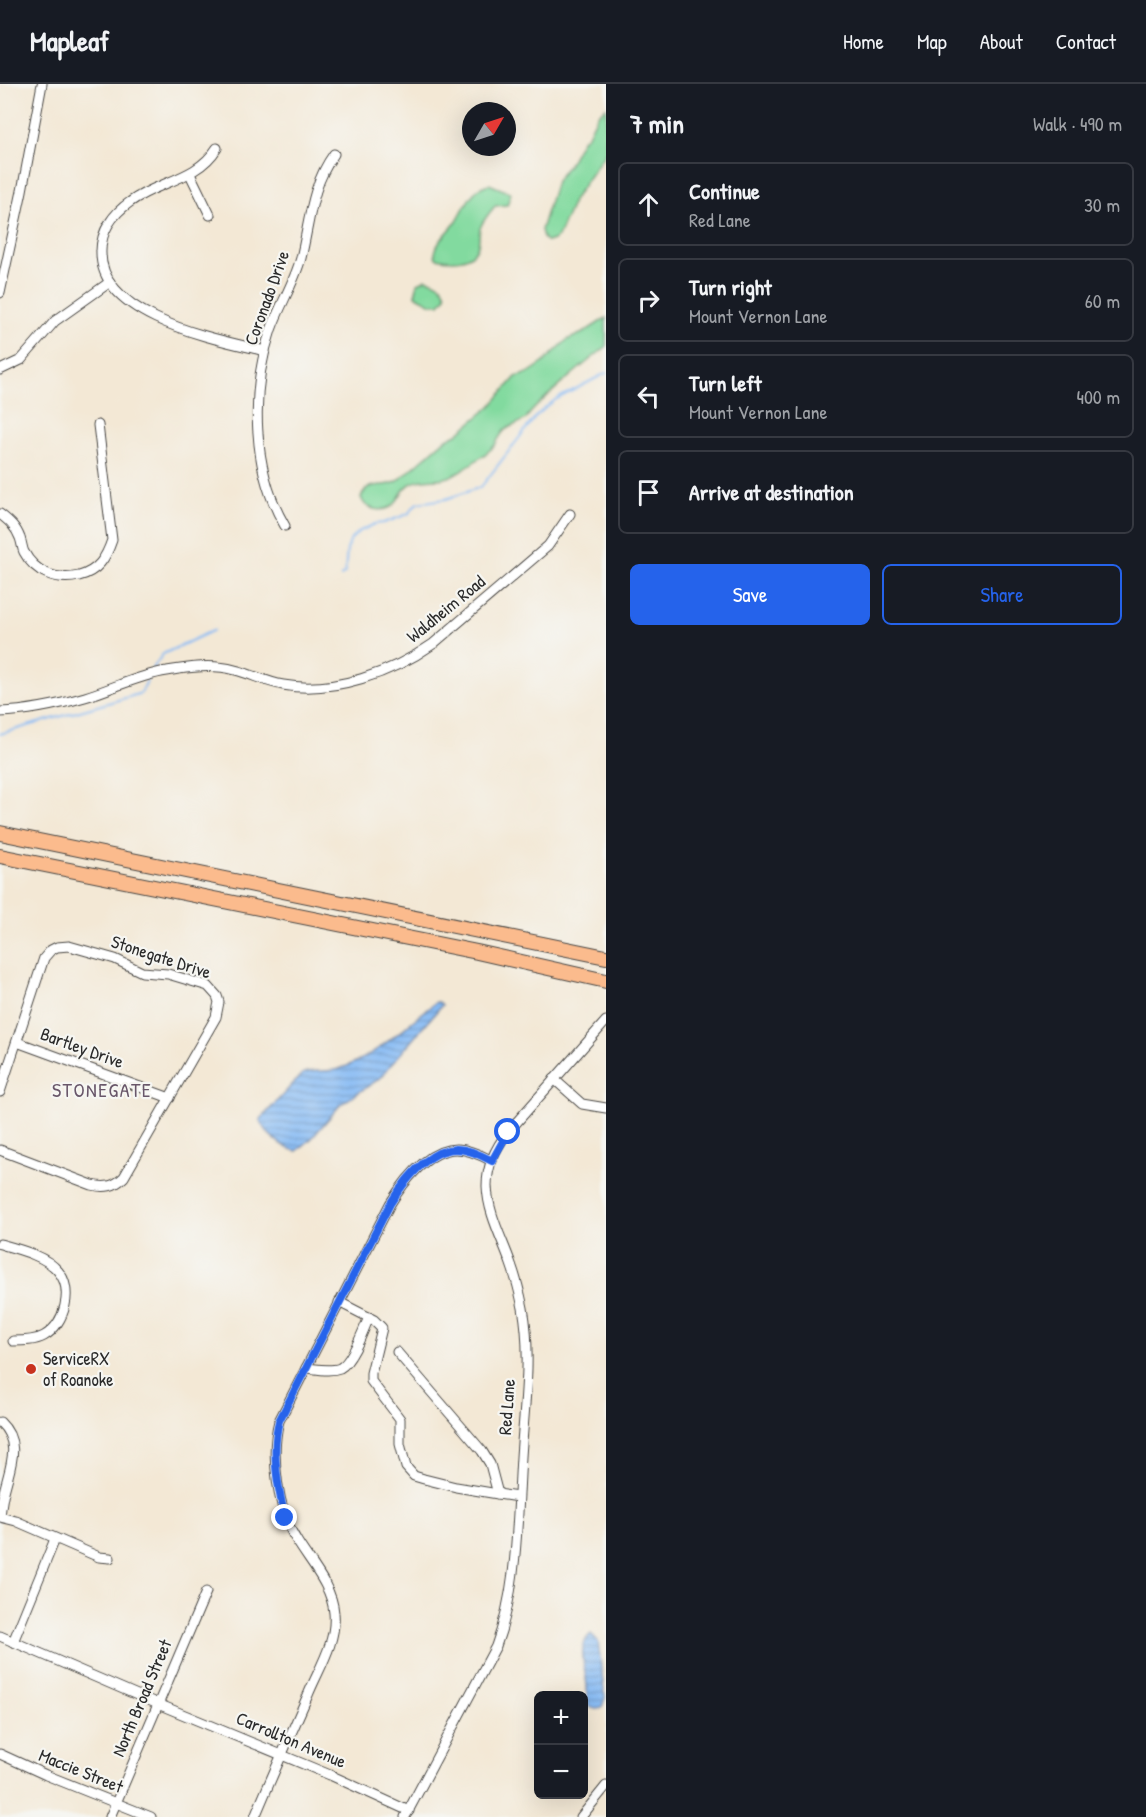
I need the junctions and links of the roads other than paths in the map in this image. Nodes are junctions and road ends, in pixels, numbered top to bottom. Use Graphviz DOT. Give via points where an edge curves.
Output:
graph roads {
  1 [pos="42,84"];
  2 [pos="217,148"];
  3 [pos="334,154"];
  4 [pos="190,174"];
  5 [pos="210,214"];
  6 [pos="110,282"];
  7 [pos="0,293"];
  8 [pos="264,351"];
  9 [pos="0,370"];
  10 [pos="98,425"];
  11 [pos="0,514"];
  12 [pos="570,514"];
  13 [pos="285,526"];
  14 [pos="0,712"];
  15 [pos="0,833"];
  16 [pos="0,856"];
  17 [pos="606,957"];
  18 [pos="606,981"];
  19 [pos="606,1021"];
  20 [pos="17,1042"];
  21 [pos="554,1079"];
  22 [pos="0,1092"];
  23 [pos="170,1098"];
  24 [pos="606,1108"];
  25 [pos="0,1150"];
  26 [pos="492,1161"];
  27 [pos="0,1244"];
  28 [pos="339,1302"];
  29 [pos="369,1317"];
  30 [pos="13,1341"];
  31 [pos="397,1352"];
  32 [pos="306,1368"];
  33 [pos="0,1422"];
  34 [pos="498,1494"];
  35 [pos="518,1497"];
  36 [pos="0,1517"];
  37 [pos="55,1539"];
  38 [pos="110,1558"];
  39 [pos="206,1592"];
  40 [pos="0,1635"];
  41 [pos="13,1641"];
  42 [pos="158,1704"];
  43 [pos="0,1754"];
  44 [pos="282,1754"];
  45 [pos="606,1786"];
  46 [pos="116,1803"];
  47 [pos="407,1814"];
  48 [pos="110,1817"];
  49 [pos="150,1817"];
  50 [pos="255,1817"];
  51 [pos="581,1817"];
  1 -- 7 [label="street"];
  2 -- 4 [label="street" via="206,163"];
  3 -- 8 [label="street, Coronado Drive" via="315,189 296,272"];
  4 -- 5 [label="street"];
  4 -- 6 [label="street" via="138,196 111,219 101,255"];
  6 -- 8 [label="street" via="125,298 161,321"];
  6 -- 9 [label="street" via="55,321 21,360"];
  8 -- 13 [label="street, Coronado Drive" via="258,403 259,440 264,474"];
  10 -- 11 [label="street" via="112,540 100,564 82,575 64,579 51,576 34,565 12,523"];
  12 -- 14 [label="street, Waldheim Road" via="548,546 433,644 418,655 365,677 299,687 203,666 165,671 45,707"];
  15 -- 17 [label="highway"];
  16 -- 18 [label="highway"];
  19 -- 21 [label="street, Red Lane"];
  20 -- 22 [label="street, Stonegate Drive"];
  20 -- 23 [label="street, Bartley Drive"];
  20 -- 23 [label="street, Stonegate Drive" via="44,958 57,947 69,946 115,959 142,972 168,974 208,986 217,996 218,1014"];
  21 -- 24 [label="street" via="582,1104"];
  21 -- 26 [label="street, Red Lane" via="508,1132"];
  23 -- 25 [label="street, Stonegate Drive" via="124,1177 107,1187 92,1185"];
  26 -- 28 [label="street" via="456,1149 439,1153 420,1168 390,1204"];
  26 -- 35 [label="street, Red Lane" via="489,1200 518,1284 525,1324 526,1377"];
  27 -- 30 [label="street" via="52,1265 62,1275 66,1288 65,1304 51,1331 39,1338"];
  28 -- 29 [label="street"];
  28 -- 32 [label="street"];
  29 -- 32 [label="street" via="342,1367"];
  29 -- 34 [label="street" via="383,1330 371,1381 400,1419 401,1456 409,1472 424,1479"];
  31 -- 34 [label="street" via="482,1451"];
  32 -- 44 [label="street" via="279,1421 277,1468 285,1518 331,1597 334,1626"];
  33 -- 36 [label="street" via="10,1433 14,1446"];
  34 -- 35 [label="street"];
  35 -- 47 [label="street, Red Lane" via="512,1579 502,1630"];
  36 -- 37 [label="street"];
  37 -- 38 [label="street"];
  37 -- 41 [label="street"];
  39 -- 42 [label="street, North Broad Street"];
  40 -- 41 [label="street, Carrollton Avenue"];
  41 -- 42 [label="street, Carrollton Avenue"];
  42 -- 44 [label="street, Carrollton Avenue"];
  42 -- 46 [label="street, North Broad Street"];
  43 -- 46 [label="street, Maccie Street"];
  44 -- 47 [label="street, Carrollton Avenue"];
  44 -- 50 [label="street"];
  45 -- 51 [label="street"];
  46 -- 48 [label="street, North Broad Street"];
  46 -- 49 [label="street, Maccie Street"];
}
